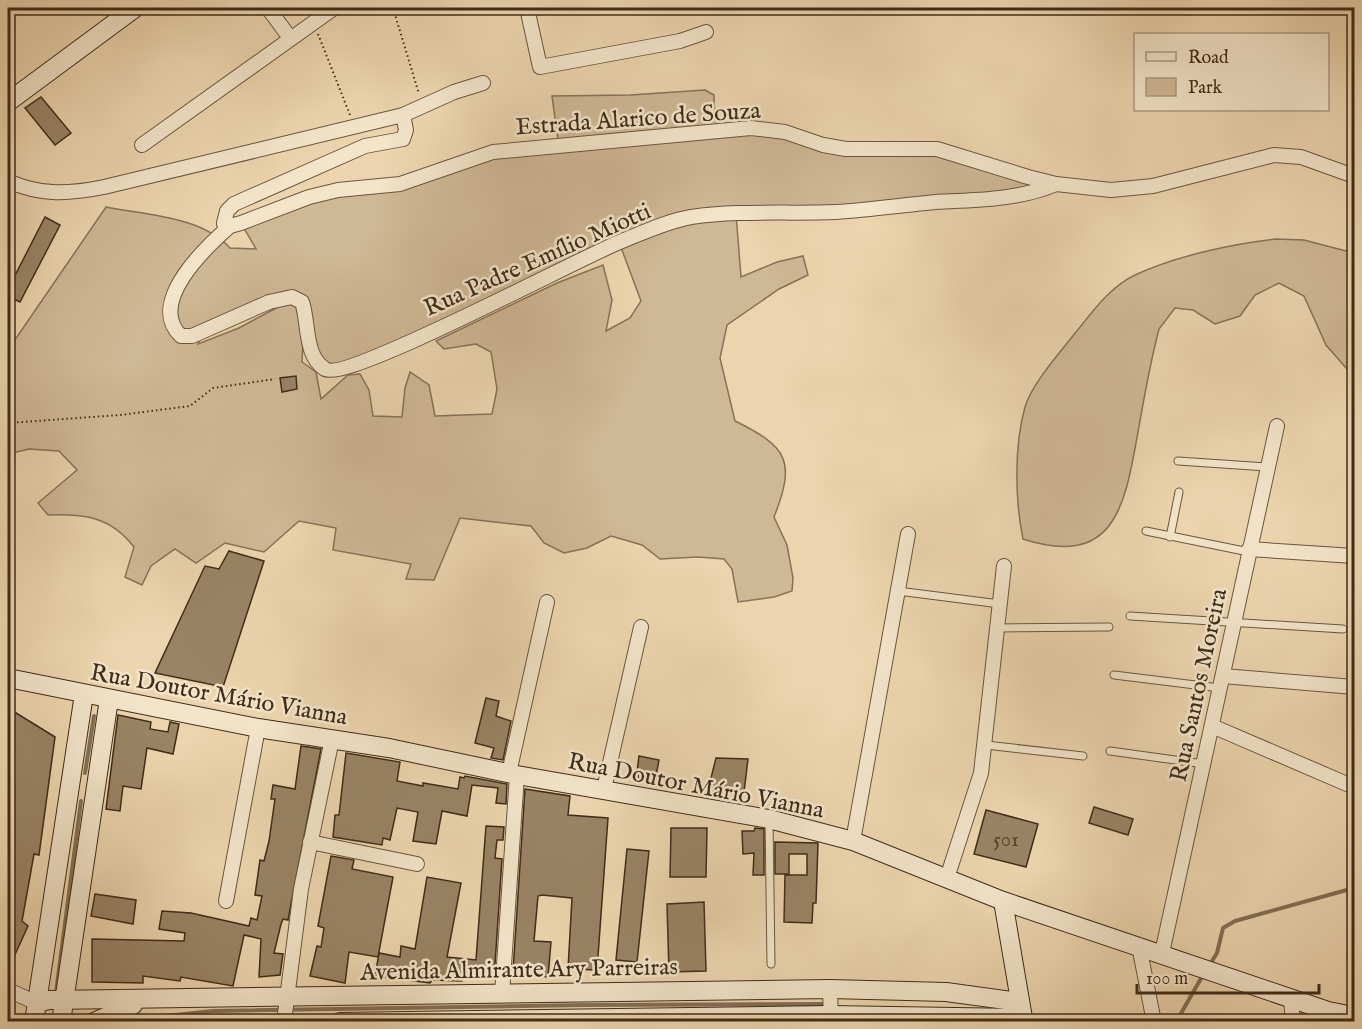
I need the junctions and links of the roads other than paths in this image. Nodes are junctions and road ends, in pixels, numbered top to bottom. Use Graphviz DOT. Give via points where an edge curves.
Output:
graph roads {
  1 [pos="135,8"];
  2 [pos="268,8"];
  3 [pos="333,8"];
  4 [pos="527,8"];
  5 [pos="706,32"];
  6 [pos="290,38"];
  7 [pos="483,83"];
  8 [pos="8,102"];
  9 [pos="403,115"];
  10 [pos="142,145"];
  11 [pos="1354,176"];
  12 [pos="8,181"];
  13 [pos="1056,184"];
  14 [pos="230,226"];
  15 [pos="1278,426"];
  16 [pos="1178,460"];
  17 [pos="1267,467"];
  18 [pos="1179,492"];
  19 [pos="1146,531"];
  20 [pos="908,534"];
  21 [pos="1170,537"];
  22 [pos="1249,550"];
  23 [pos="1354,556"];
  24 [pos="1004,566"];
  25 [pos="898,591"];
  26 [pos="547,602"];
  27 [pos="1000,605"];
  28 [pos="1130,616"];
  29 [pos="1234,623"];
  30 [pos="641,627"];
  31 [pos="1109,627"];
  32 [pos="998,628"];
  33 [pos="1343,629"];
  34 [pos="1114,675"];
  35 [pos="8,678"];
  36 [pos="1222,682"];
  37 [pos="1354,687"];
  38 [pos="84,694"];
  39 [pos="110,699"];
  40 [pos="1212,726"];
  41 [pos="258,728"];
  42 [pos="332,739"];
  43 [pos="986,745"];
  44 [pos="1110,751"];
  45 [pos="1083,756"];
  46 [pos="1204,765"];
  47 [pos="513,774"];
  48 [pos="72,783"];
  49 [pos="1347,784"];
  50 [pos="96,788"];
  51 [pos="604,789"];
  52 [pos="769,819"];
  53 [pos="853,841"];
  54 [pos="310,842"];
  55 [pos="417,864"];
  56 [pos="947,879"];
  57 [pos="226,901"];
  58 [pos="1003,901"];
  59 [pos="1139,946"];
  60 [pos="1162,953"];
  61 [pos="771,964"];
  62 [pos="830,989"];
  63 [pos="8,990"];
  64 [pos="502,994"];
  65 [pos="1291,999"];
  66 [pos="64,1000"];
  67 [pos="146,1000"];
  68 [pos="37,1003"];
  69 [pos="285,1009"];
  70 [pos="1022,1014"];
  71 [pos="1354,1016"];
  72 [pos="831,1018"];
  73 [pos="569,1020"];
  74 [pos="34,1022"];
  75 [pos="62,1022"];
  76 [pos="93,1022"];
  77 [pos="340,1022"];
  78 [pos="1154,1022"];
  79 [pos="1293,1022"];
  1 -- 8 [label="main road"];
  2 -- 6 [label="street"];
  3 -- 6 [label="street"];
  4 -- 5 [label="street" via="540,67 680,41"];
  6 -- 10 [label="street"];
  7 -- 9 [label="street"];
  9 -- 12 [label="street" via="73,193 26,189"];
  9 -- 14 [label="street" via="403,139 351,152 234,204 224,217 224,223"];
  11 -- 13 [label="street, Estrada Alarico de Souza" via="1301,157 1274,155 1139,189"];
  13 -- 14 [label="street, Estrada Alarico de Souza" via="936,149 846,148 785,132 751,128 493,152 400,184 309,197"];
  13 -- 14 [label="street, Rua Padre Emílio Miotti" via="1038,191 985,199 837,212 710,215 676,221 619,242 463,317 334,372 315,359 302,302 292,297 269,302 208,331 181,336 171,322 177,288 191,264"];
  15 -- 17 [label="street, Rua Santos Moreira"];
  16 -- 17 [label="lane"];
  17 -- 22 [label="street, Rua Santos Moreira"];
  18 -- 21 [label="lane"];
  19 -- 21 [label="lane"];
  20 -- 25 [label="street"];
  21 -- 22 [label="lane"];
  22 -- 23 [label="street"];
  22 -- 29 [label="street, Rua Santos Moreira"];
  24 -- 27 [label="street"];
  25 -- 27 [label="lane"];
  25 -- 53 [label="street"];
  26 -- 47 [label="street"];
  27 -- 32 [label="street"];
  28 -- 29 [label="lane"];
  29 -- 33 [label="lane"];
  29 -- 36 [label="street, Rua Santos Moreira"];
  30 -- 51 [label="street"];
  31 -- 32 [label="lane"];
  32 -- 43 [label="street"];
  34 -- 36 [label="lane"];
  35 -- 38 [label="main road, Rua Doutor Mário Vianna"];
  36 -- 37 [label="street"];
  36 -- 40 [label="street, Rua Santos Moreira"];
  38 -- 39 [label="main road, Rua Doutor Mário Vianna"];
  38 -- 48 [label="main road"];
  39 -- 41 [label="main road, Rua Doutor Mário Vianna"];
  39 -- 50 [label="main road"];
  40 -- 46 [label="street, Rua Santos Moreira"];
  40 -- 49 [label="street"];
  41 -- 42 [label="main road, Rua Doutor Mário Vianna"];
  41 -- 57 [label="street"];
  42 -- 47 [label="main road, Rua Doutor Mário Vianna"];
  42 -- 54 [label="street"];
  43 -- 45 [label="lane"];
  43 -- 56 [label="street" via="976,795"];
  44 -- 46 [label="lane"];
  46 -- 60 [label="street, Rua Santos Moreira"];
  47 -- 51 [label="main road, Rua Doutor Mário Vianna"];
  47 -- 64 [label="street"];
  48 -- 50 [label="main road"];
  48 -- 68 [label="main road"];
  50 -- 66 [label="main road"];
  51 -- 52 [label="main road, Rua Doutor Mário Vianna"];
  52 -- 53 [label="main road, Rua Doutor Mário Vianna"];
  52 -- 61 [label="lane"];
  53 -- 56 [label="main road, Rua Doutor Mário Vianna"];
  54 -- 55 [label="street"];
  54 -- 69 [label="street"];
  56 -- 58 [label="main road, Rua Doutor Mário Vianna"];
  58 -- 59 [label="main road, Rua Doutor Mário Vianna"];
  58 -- 70 [label="main road"];
  59 -- 60 [label="main road, Rua Doutor Mário Vianna"];
  59 -- 78 [label="street"];
  60 -- 65 [label="main road, Rua Doutor Mário Vianna"];
  62 -- 64 [label="main road, Avenida Almirante Ary Parreiras"];
  62 -- 70 [label="main road, Avenida Almirante Ary Parreiras" via="946,992"];
  62 -- 72 [label="street"];
  63 -- 68 [label="street"];
  64 -- 69 [label="main road, Avenida Almirante Ary Parreiras"];
  65 -- 71 [label="main road, Rua Doutor Mário Vianna"];
  65 -- 79 [label="street"];
  66 -- 67 [label="main road, Avenida Almirante Ary Parreiras"];
  66 -- 68 [label="main road, Avenida Almirante Ary Parreiras"];
  66 -- 75 [label="main road"];
  67 -- 69 [label="main road, Avenida Almirante Ary Parreiras"];
  67 -- 76 [label="main road"];
  68 -- 74 [label="main road"];
  70 -- 72 [label="main road, Avenida Almirante Ary Parreiras"];
  72 -- 73 [label="main road, Avenida Almirante Ary Parreiras"];
  73 -- 77 [label="main road, Avenida Almirante Ary Parreiras"];
}
